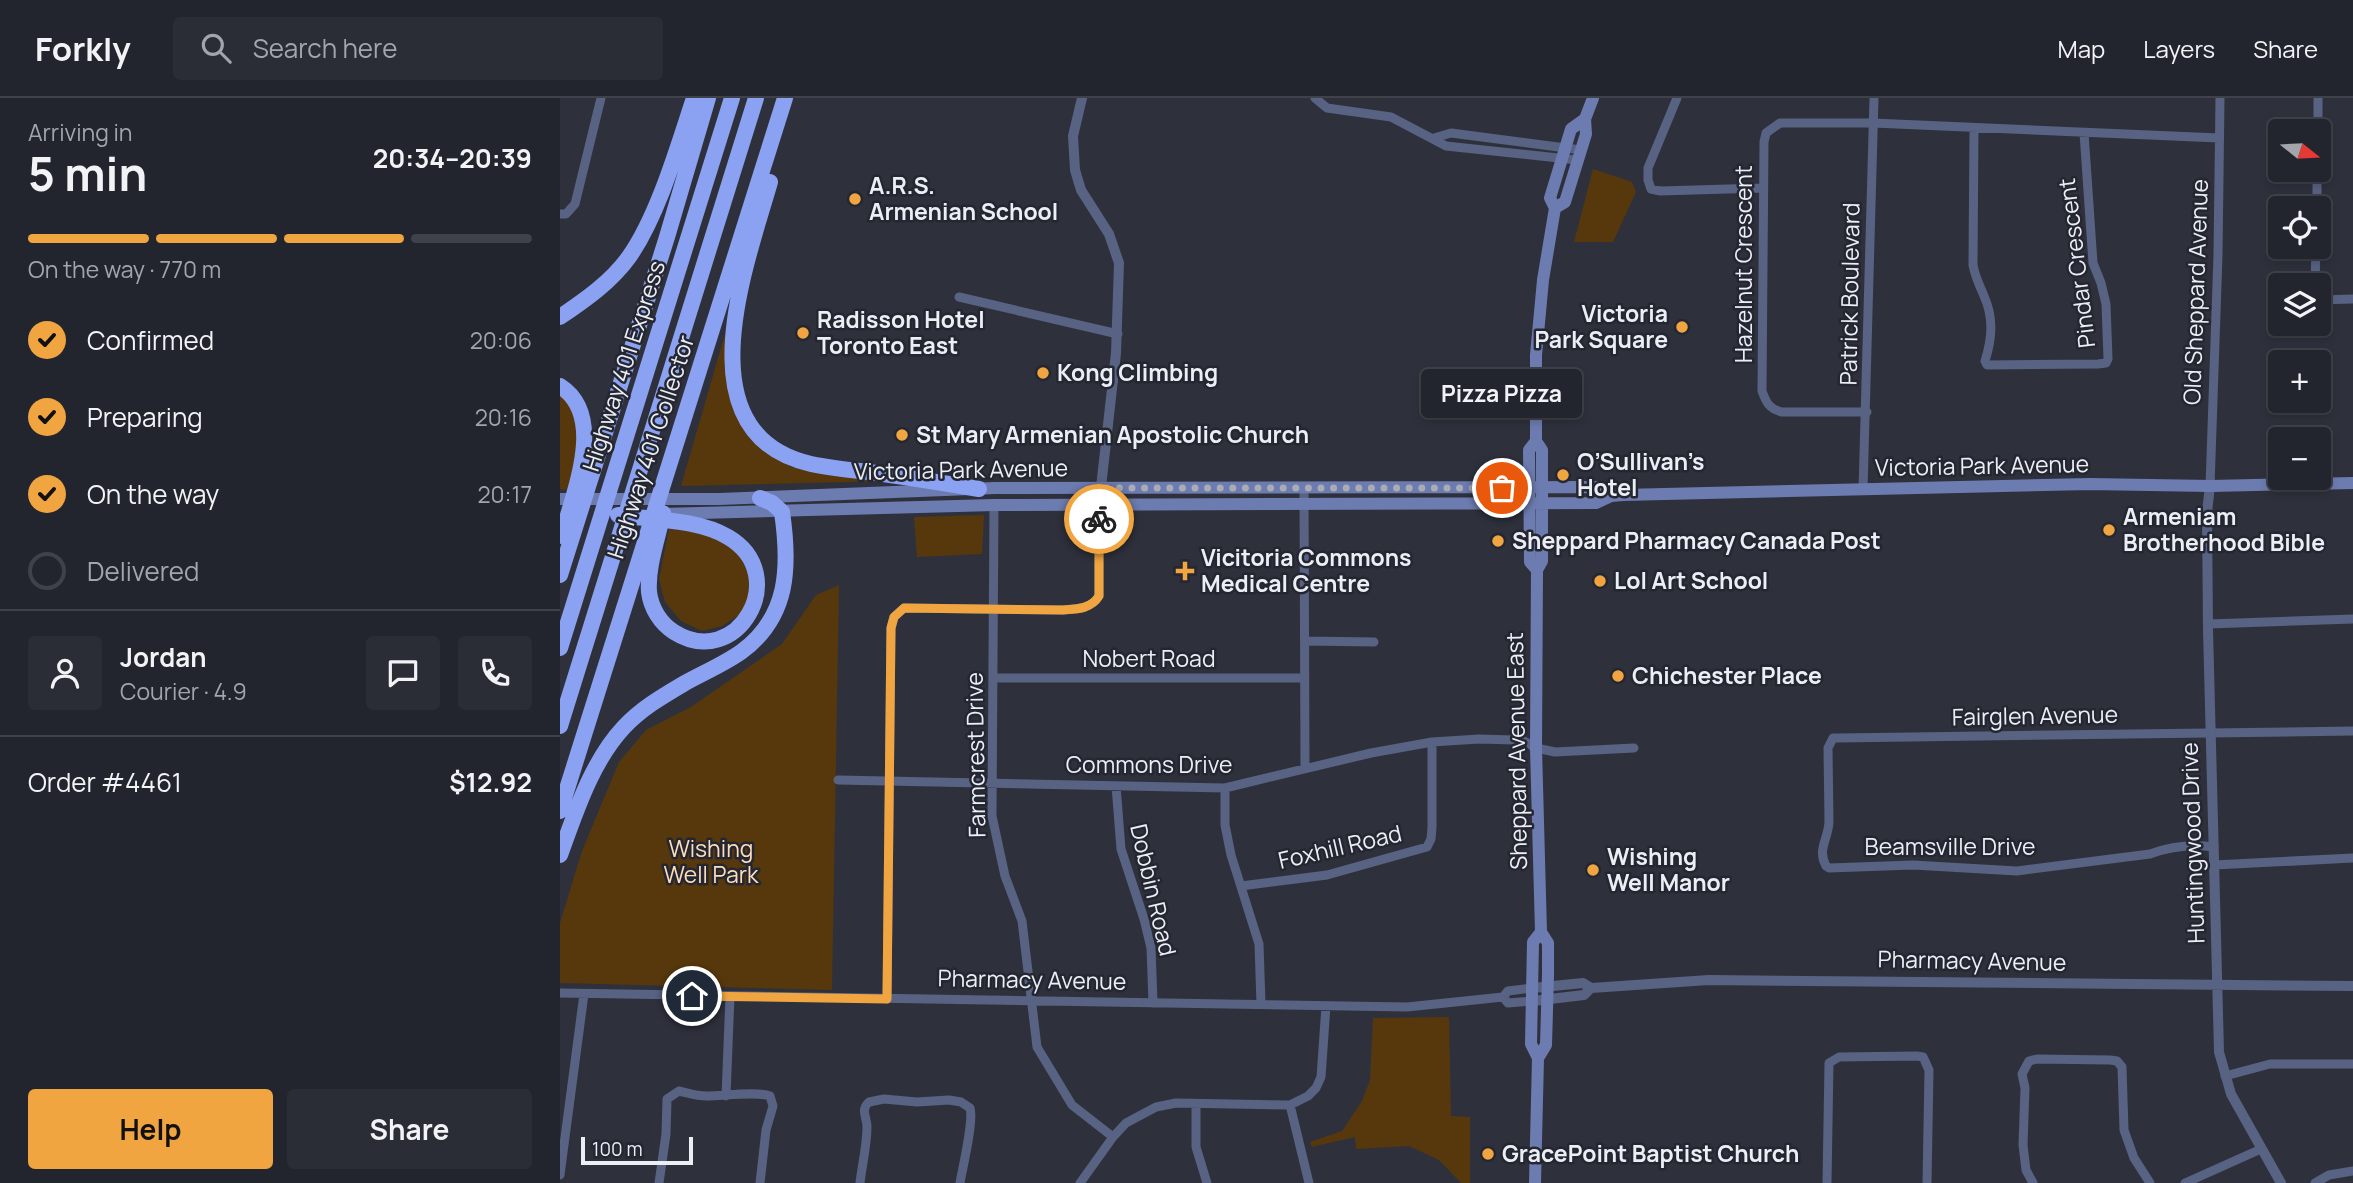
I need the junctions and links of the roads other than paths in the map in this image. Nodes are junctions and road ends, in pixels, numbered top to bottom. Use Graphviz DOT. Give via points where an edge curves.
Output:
graph roads {
  1 [pos="601,98"];
  2 [pos="694,98"];
  3 [pos="708,98"];
  4 [pos="732,98"];
  5 [pos="756,98"];
  6 [pos="787,98"];
  7 [pos="1082,98"];
  8 [pos="1315,98"];
  9 [pos="1593,98"];
  10 [pos="1677,98"];
  11 [pos="1874,98"];
  12 [pos="2220,98"];
  13 [pos="2318,98"];
  14 [pos="1585,119"];
  15 [pos="2318,119"];
  16 [pos="1873,123"];
  17 [pos="1974,128"];
  18 [pos="2084,133"];
  19 [pos="2219,138"];
  20 [pos="1562,153"];
  21 [pos="1579,155"];
  22 [pos="1762,188"];
  23 [pos="1555,208"];
  24 [pos="560,214"];
  25 [pos="959,297"];
  26 [pos="2353,299"];
  27 [pos="2331,300"];
  28 [pos="560,317"];
  29 [pos="1118,334"];
  30 [pos="560,386"];
  31 [pos="691,395"];
  32 [pos="1867,412"];
  33 [pos="2353,483"];
  34 [pos="2210,486"];
  35 [pos="1535,487"];
  36 [pos="1100,488"];
  37 [pos="979,489"];
  38 [pos="1304,489"];
  39 [pos="1863,490"];
  40 [pos="1611,496"];
  41 [pos="760,498"];
  42 [pos="560,499"];
  43 [pos="1535,503"];
  44 [pos="1304,504"];
  45 [pos="995,505"];
  46 [pos="1099,505"];
  47 [pos="782,512"];
  48 [pos="618,515"];
  49 [pos="560,516"];
  50 [pos="686,519"];
  51 [pos="560,543"];
  52 [pos="560,575"];
  53 [pos="994,608"];
  54 [pos="2353,619"];
  55 [pos="2208,624"];
  56 [pos="1305,641"];
  57 [pos="1374,642"];
  58 [pos="560,648"];
  59 [pos="993,678"];
  60 [pos="1304,678"];
  61 [pos="560,726"];
  62 [pos="2353,731"];
  63 [pos="2211,733"];
  64 [pos="1432,742"];
  65 [pos="1536,748"];
  66 [pos="1634,748"];
  67 [pos="1305,768"];
  68 [pos="838,780"];
  69 [pos="889,781"];
  70 [pos="992,782"];
  71 [pos="1116,786"];
  72 [pos="1225,788"];
  73 [pos="560,811"];
  74 [pos="2214,847"];
  75 [pos="1821,850"];
  76 [pos="560,855"];
  77 [pos="2353,858"];
  78 [pos="2214,865"];
  79 [pos="1241,887"];
  80 [pos="1541,932"];
  81 [pos="2218,984"];
  82 [pos="2353,986"];
  83 [pos="560,993"];
  84 [pos="1548,993"];
  85 [pos="584,994"];
  86 [pos="1533,994"];
  87 [pos="730,996"];
  88 [pos="887,999"];
  89 [pos="1031,1001"];
  90 [pos="1153,1003"];
  91 [pos="1261,1004"];
  92 [pos="1326,1006"];
  93 [pos="1538,1058"];
  94 [pos="2353,1064"];
  95 [pos="2225,1076"];
  96 [pos="726,1096"];
  97 [pos="1196,1104"];
  98 [pos="1290,1105"];
  99 [pos="1113,1137"];
  100 [pos="2261,1149"];
  101 [pos="2353,1171"];
  102 [pos="560,1175"];
  103 [pos="659,1183"];
  104 [pos="760,1183"];
  105 [pos="860,1183"];
  106 [pos="960,1183"];
  107 [pos="1080,1183"];
  108 [pos="1207,1183"];
  109 [pos="1309,1183"];
  110 [pos="1535,1183"];
  111 [pos="1827,1183"];
  112 [pos="1927,1183"];
  113 [pos="2033,1183"];
  114 [pos="2150,1183"];
  115 [pos="2185,1183"];
  116 [pos="2281,1183"];
  117 [pos="2315,1183"];
  1 -- 24 [label="street" via="575,204"];
  2 -- 28 [label="highway" via="659,194 629,256 608,281"];
  3 -- 52 [label="highway, Highway 401 Collector"];
  4 -- 58 [label="highway, Highway 401 Express"];
  5 -- 61 [label="highway, Highway 401 Express"];
  6 -- 31 [label="highway, Highway 401 Collector"];
  6 -- 37 [label="highway" via="771,179 735,308 733,368 740,405 759,435 811,464"];
  7 -- 29 [label="street" via="1073,136 1074,170 1109,234 1119,263"];
  8 -- 20 [label="street" via="1327,108 1391,117 1434,138 1451,132"];
  9 -- 14 [label="main road, Sheppard Avenue East"];
  10 -- 22 [label="street" via="1648,168 1651,189"];
  11 -- 16 [label="street, Patrick Boulevard"];
  12 -- 19 [label="street, Old Sheppard Avenue"];
  13 -- 15 [label="street"];
  14 -- 20 [label="main road, Sheppard Avenue East" via="1571,130"];
  14 -- 21 [label="main road, Sheppard Avenue East"];
  16 -- 17 [label="street"];
  16 -- 22 [label="street, Hazelnut Crescent" via="1774,125 1764,142"];
  16 -- 32 [label="street, Patrick Boulevard"];
  17 -- 18 [label="street"];
  17 -- 18 [label="street, Pindar Crescent" via="1973,265 1991,316 1987,365 2105,363 2108,359 2106,304 2092,263"];
  18 -- 19 [label="street"];
  19 -- 34 [label="street, Old Sheppard Avenue"];
  20 -- 21 [label="street"];
  20 -- 23 [label="main road, Sheppard Avenue East" via="1550,198"];
  21 -- 23 [label="main road, Sheppard Avenue East" via="1565,202"];
  22 -- 32 [label="street, Hazelnut Crescent" via="1765,401 1782,412"];
  23 -- 35 [label="main road, Sheppard Avenue East" via="1536,355 1536,441 1542,450"];
  25 -- 29 [label="street"];
  26 -- 27 [label="street"];
  29 -- 36 [label="street"];
  30 -- 51 [label="highway" via="575,400 586,430"];
  31 -- 50 [label="highway" via="649,590 653,609 670,629 695,640 715,639 735,631 750,615 757,592 756,574 749,556 735,542"];
  31 -- 73 [label="highway, Highway 401 Collector"];
  32 -- 39 [label="street, Patrick Boulevard"];
  33 -- 34 [label="main road, Victoria Park Avenue"];
  34 -- 39 [label="main road, Victoria Park Avenue"];
  34 -- 55 [label="street, Huntingwood Drive"];
  35 -- 38 [label="main road, Victoria Park Avenue"];
  35 -- 40 [label="main road, Victoria Park Avenue" via="1600,487"];
  35 -- 43 [label="main road, Sheppard Avenue East"];
  36 -- 37 [label="main road, Victoria Park Avenue"];
  36 -- 38 [label="main road, Victoria Park Avenue"];
  36 -- 46 [label="street"];
  37 -- 41 [label="main road, Victoria Park Avenue"];
  38 -- 44 [label="street"];
  39 -- 40 [label="main road, Victoria Park Avenue"];
  40 -- 43 [label="main road, Victoria Park Avenue" via="1596,503"];
  41 -- 42 [label="main road, Victoria Park Avenue"];
  41 -- 47 [label="highway"];
  43 -- 44 [label="main road, Victoria Park Avenue"];
  43 -- 65 [label="main road, Sheppard Avenue East" via="1530,562 1537,570"];
  44 -- 46 [label="main road, Victoria Park Avenue"];
  44 -- 56 [label="street"];
  45 -- 46 [label="main road, Victoria Park Avenue"];
  45 -- 47 [label="main road, Victoria Park Avenue"];
  45 -- 53 [label="street, Farmcrest Drive"];
  46 -- 53 [label="street" via="1096,602 1063,610"];
  47 -- 50 [label="main road, Victoria Park Avenue"];
  47 -- 76 [label="highway" via="785,579 767,629 740,652 647,706 623,728 601,756"];
  48 -- 49 [label="main road"];
  48 -- 50 [label="highway"];
  53 -- 59 [label="street, Farmcrest Drive"];
  53 -- 69 [label="street" via="904,608 894,617"];
  54 -- 55 [label="street"];
  55 -- 63 [label="street, Huntingwood Drive"];
  56 -- 57 [label="street"];
  56 -- 60 [label="street"];
  59 -- 60 [label="street, Nobert Road"];
  59 -- 70 [label="street, Farmcrest Drive"];
  60 -- 67 [label="street"];
  62 -- 63 [label="street, Fairglen Avenue"];
  63 -- 74 [label="street, Huntingwood Drive"];
  63 -- 75 [label="street, Fairglen Avenue" via="1833,738 1828,748 1828,832"];
  64 -- 65 [label="street, Commons Drive" via="1522,740"];
  64 -- 67 [label="street, Commons Drive"];
  64 -- 79 [label="street, Foxhill Road" via="1433,827 1427,847 1327,875"];
  65 -- 66 [label="street" via="1555,752"];
  65 -- 80 [label="main road, Sheppard Avenue East"];
  67 -- 72 [label="street, Commons Drive"];
  68 -- 69 [label="street, Commons Drive"];
  69 -- 70 [label="street, Commons Drive"];
  69 -- 88 [label="street"];
  70 -- 71 [label="street, Commons Drive"];
  70 -- 89 [label="street, Farmcrest Drive" via="997,845 1022,921"];
  71 -- 72 [label="street, Commons Drive"];
  71 -- 90 [label="street, Dobbin Road" via="1121,849 1151,948"];
  72 -- 79 [label="street" via="1225,825"];
  74 -- 75 [label="street, Beamsville Drive" via="2170,847 2150,854 2017,871 1913,865 1829,867"];
  74 -- 78 [label="street, Huntingwood Drive"];
  77 -- 78 [label="street"];
  78 -- 81 [label="street, Huntingwood Drive"];
  79 -- 91 [label="street" via="1259,944"];
  80 -- 84 [label="main road, Sheppard Avenue East" via="1548,943"];
  80 -- 86 [label="main road, Sheppard Avenue East" via="1533,942"];
  81 -- 82 [label="street, Pharmacy Avenue"];
  81 -- 84 [label="street, Pharmacy Avenue" via="1709,980 1591,988 1584,995"];
  81 -- 95 [label="street, Huntingwood Drive" via="2219,1052"];
  83 -- 85 [label="street, Pharmacy Avenue"];
  84 -- 86 [label="street, Pharmacy Avenue"];
  84 -- 93 [label="main road, Sheppard Avenue East" via="1546,1045"];
  85 -- 87 [label="street, Pharmacy Avenue"];
  85 -- 102 [label="street"];
  86 -- 92 [label="street, Pharmacy Avenue" via="1508,1003 1503,997 1407,1007"];
  86 -- 93 [label="main road, Sheppard Avenue East" via="1531,1044"];
  87 -- 88 [label="street, Pharmacy Avenue"];
  87 -- 96 [label="street"];
  88 -- 89 [label="street, Pharmacy Avenue"];
  89 -- 90 [label="street, Pharmacy Avenue"];
  89 -- 99 [label="street, Farmcrest Drive" via="1037,1047 1062,1092 1077,1110"];
  90 -- 91 [label="street, Pharmacy Avenue"];
  91 -- 92 [label="street, Pharmacy Avenue"];
  92 -- 98 [label="street" via="1321,1077 1308,1096"];
  93 -- 110 [label="main road, Sheppard Avenue East"];
  94 -- 95 [label="street" via="2270,1064"];
  95 -- 100 [label="street, Huntingwood Drive"];
  96 -- 103 [label="street" via="679,1091 669,1096"];
  96 -- 104 [label="street" via="758,1093 773,1101"];
  97 -- 98 [label="street"];
  97 -- 99 [label="street" via="1156,1107 1126,1123"];
  97 -- 108 [label="street" via="1196,1147"];
  98 -- 109 [label="street"];
  99 -- 107 [label="street"];
  100 -- 115 [label="street"];
  100 -- 116 [label="street, Huntingwood Drive"];
  101 -- 117 [label="street"];
  105 -- 106 [label="street" via="867,1124 864,1107 884,1098 949,1100 970,1108"];
  111 -- 112 [label="street" via="1829,1063 1839,1058 1917,1056 1923,1057 1929,1070"];
  113 -- 114 [label="street" via="2026,1170 2022,1074 2029,1061 2037,1059 2117,1061 2122,1067 2124,1130"];
}
